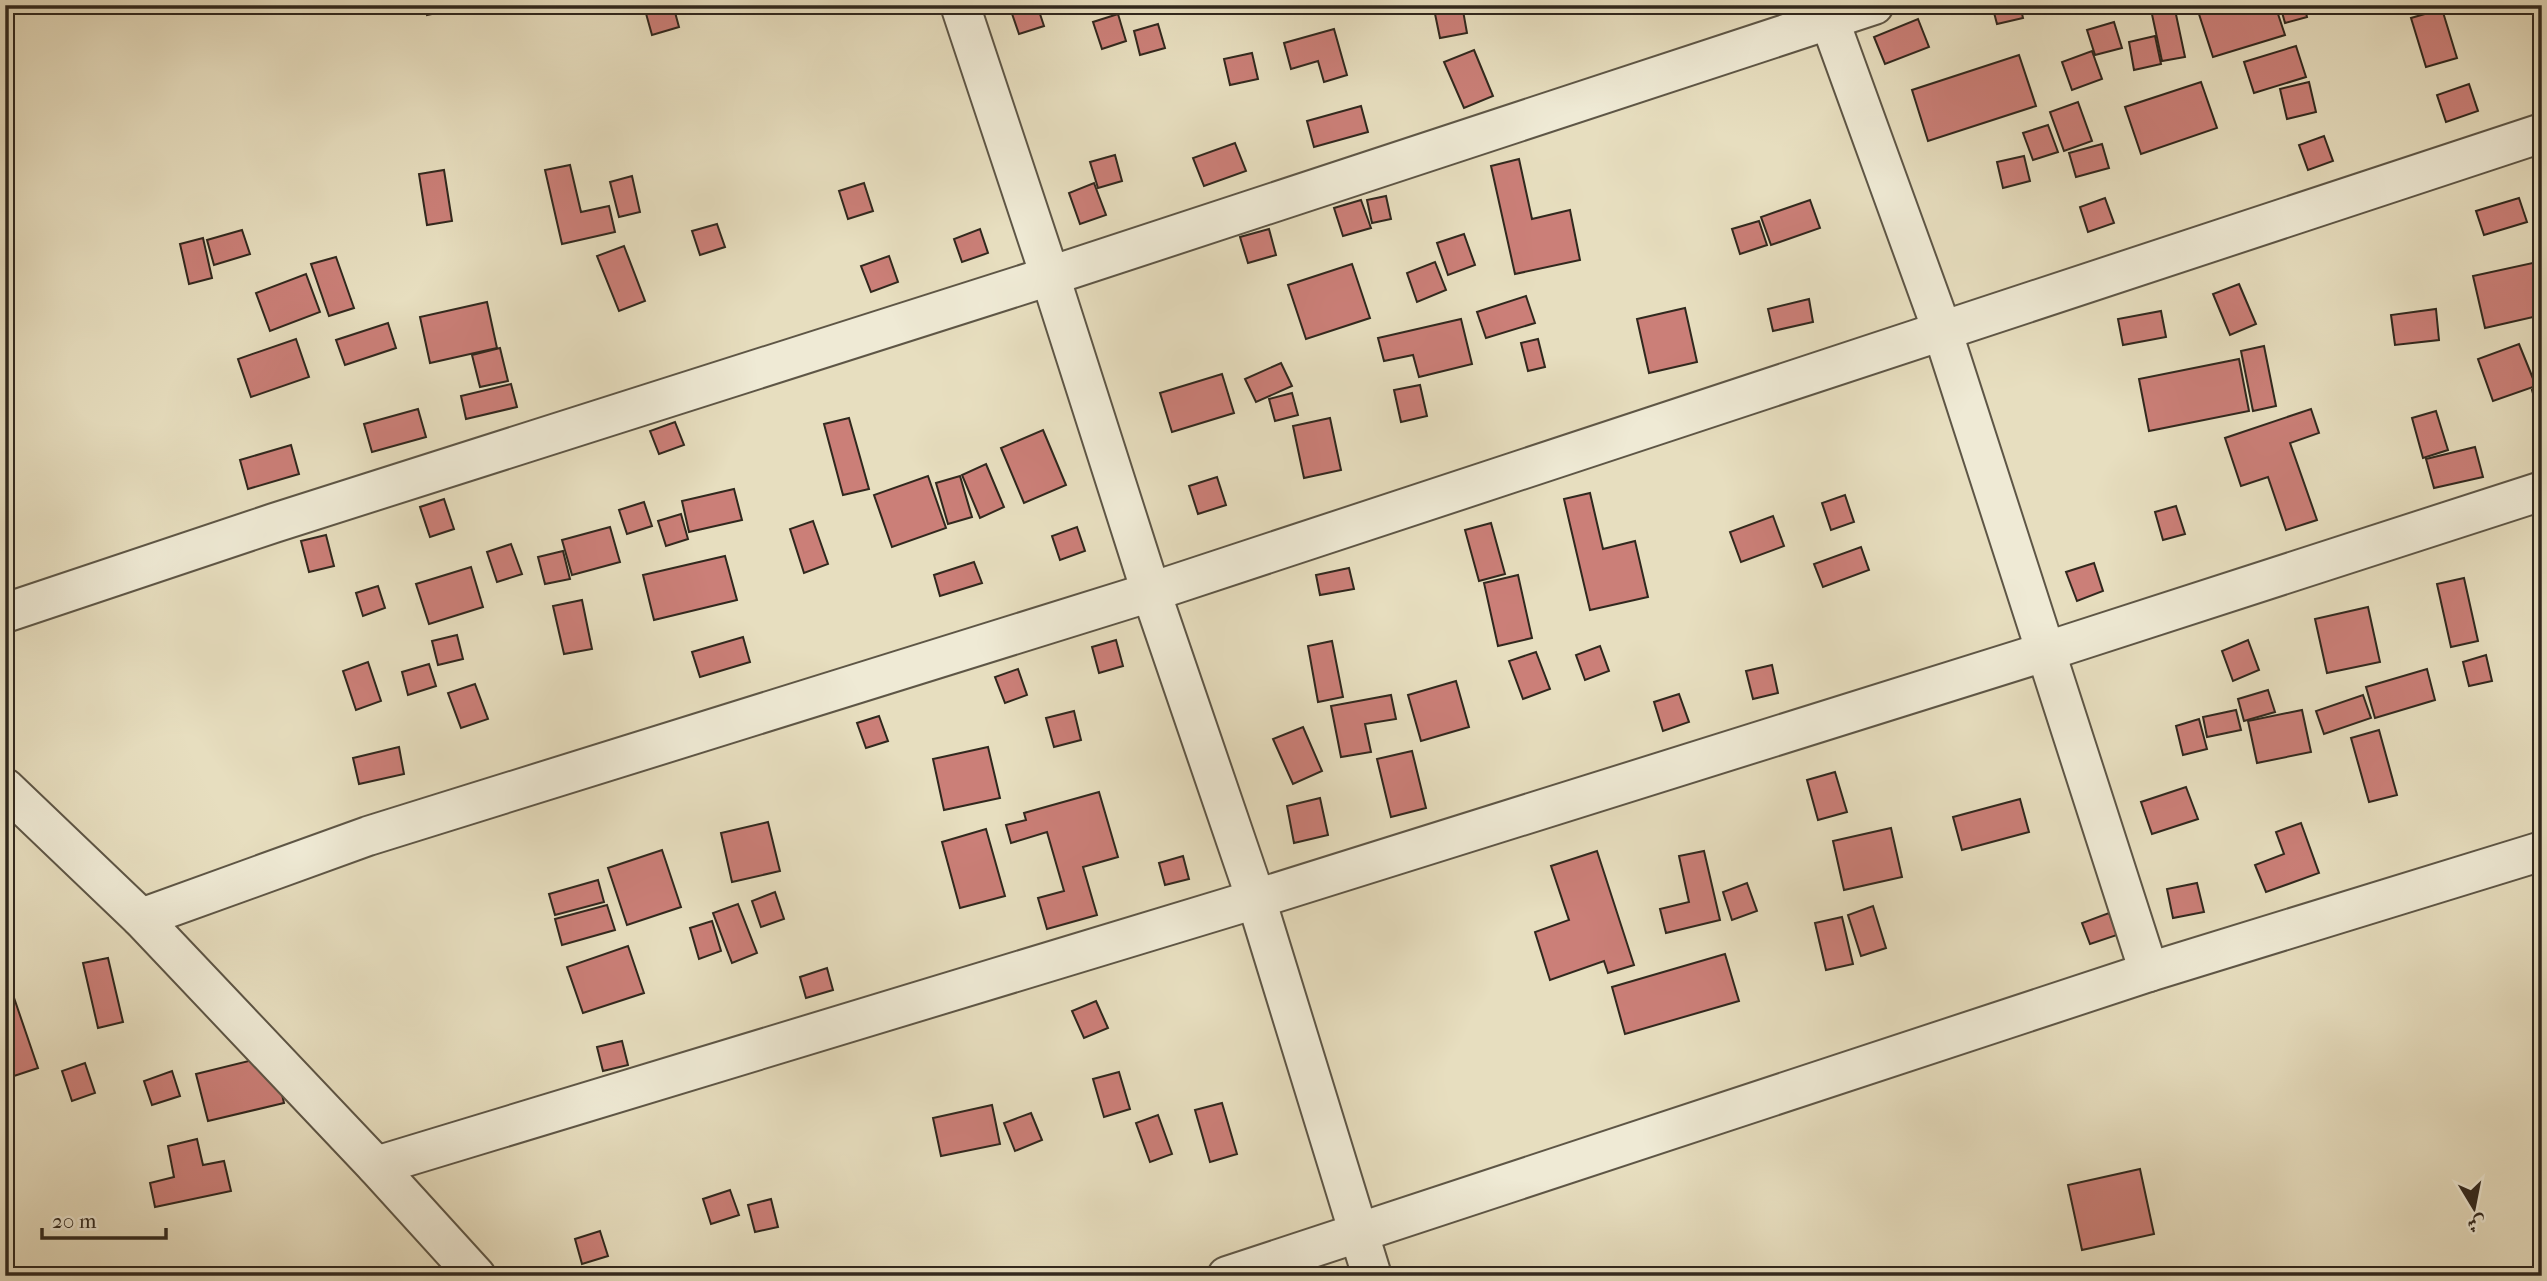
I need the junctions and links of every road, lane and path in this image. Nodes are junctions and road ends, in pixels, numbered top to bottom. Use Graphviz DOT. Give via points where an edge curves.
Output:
graph roads {
  1 [pos="960,5"];
  2 [pos="1874,5"];
  3 [pos="1827,12"];
  4 [pos="2542,133"];
  5 [pos="1051,276"];
  6 [pos="1942,330"];
  7 [pos="2542,491"];
  8 [pos="1150,592"];
  9 [pos="5,613"];
  10 [pos="2045,653"];
  11 [pos="5,788"];
  12 [pos="2542,851"];
  13 [pos="1256,899"];
  14 [pos="141,918"];
  15 [pos="2149,972"];
  16 [pos="376,1166"];
  17 [pos="1360,1233"];
  18 [pos="476,1276"];
  19 [pos="1227,1276"];
  20 [pos="1372,1276"];
  1 -- 5 [label="street"];
  2 -- 3 [label="street"];
  3 -- 5 [label="street"];
  3 -- 6 [label="street"];
  4 -- 6 [label="street"];
  5 -- 8 [label="street"];
  5 -- 9 [label="street"];
  6 -- 8 [label="street"];
  6 -- 10 [label="street"];
  7 -- 10 [label="street"];
  8 -- 13 [label="street"];
  8 -- 14 [label="street" via="368,836"];
  10 -- 13 [label="street"];
  10 -- 15 [label="street"];
  11 -- 14 [label="street"];
  12 -- 15 [label="street"];
  13 -- 16 [label="street"];
  13 -- 17 [label="street"];
  14 -- 16 [label="street"];
  15 -- 17 [label="street"];
  16 -- 18 [label="street"];
  17 -- 19 [label="street"];
  17 -- 20 [label="street"];
}
